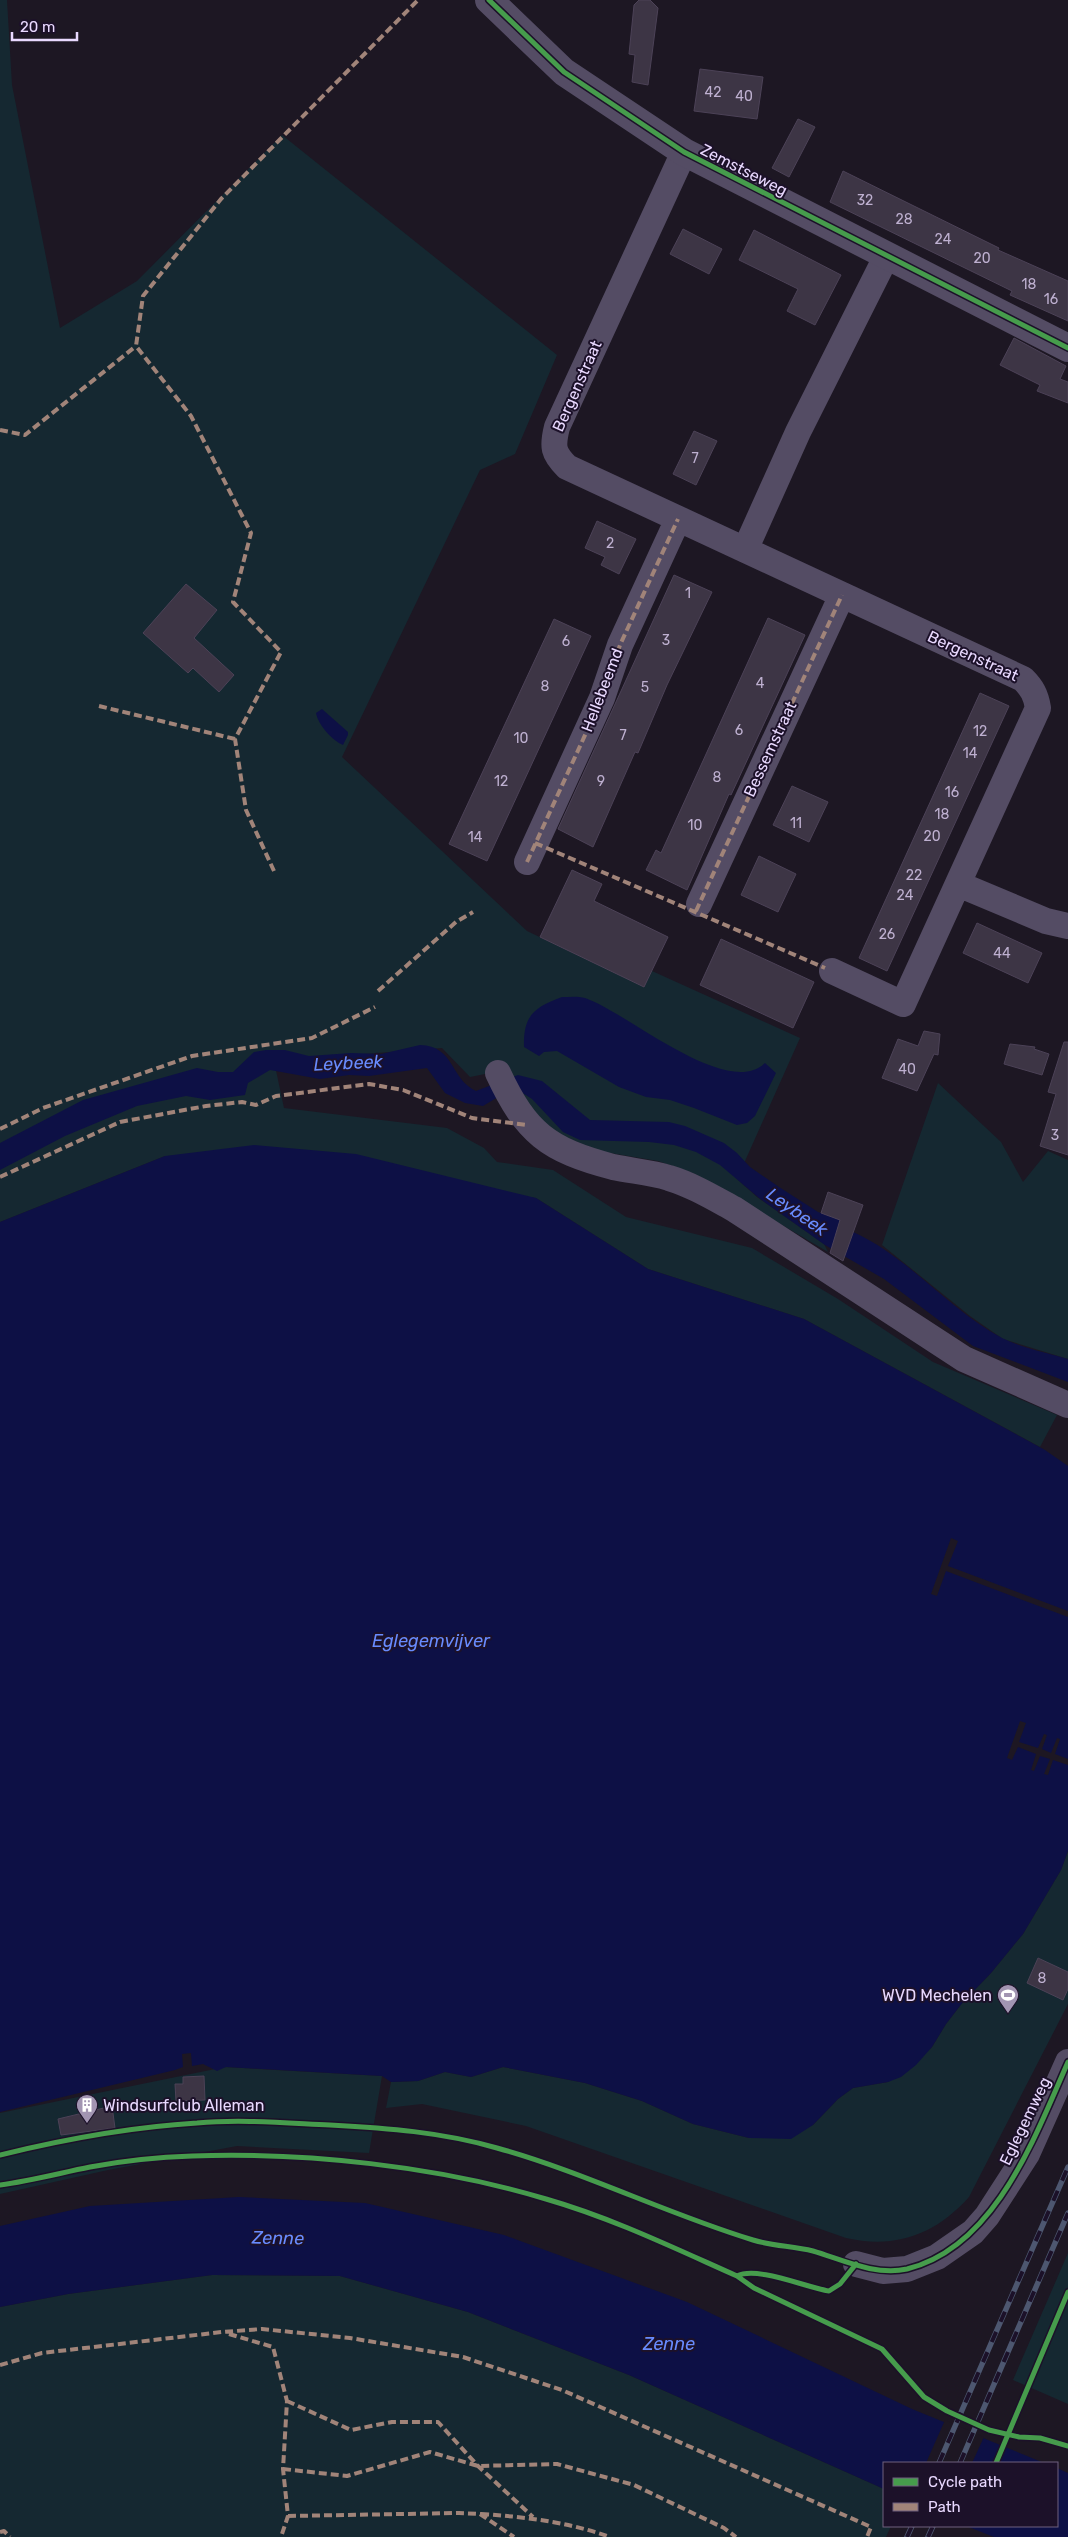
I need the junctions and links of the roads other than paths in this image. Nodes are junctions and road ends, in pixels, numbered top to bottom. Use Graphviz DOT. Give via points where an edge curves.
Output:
graph roads {
  1 [pos="489,0"];
  2 [pos="684,152"];
  3 [pos="886,257"];
  4 [pos="1068,348"];
  5 [pos="678,519"];
  6 [pos="745,550"];
  7 [pos="842,595"];
  8 [pos="527,862"];
  9 [pos="958,884"];
  10 [pos="699,904"];
  11 [pos="1068,926"];
  12 [pos="832,972"];
  13 [pos="498,1073"];
  14 [pos="1068,1405"];
  15 [pos="1068,2062"];
  16 [pos="856,2264"];
  1 -- 2 [label="street, Zemstseweg" via="564,72"];
  2 -- 3 [label="street, Zemstseweg"];
  2 -- 5 [label="street, Bergenstraat" via="557,427 553,443 557,457 567,467"];
  3 -- 4 [label="street, Zemstseweg"];
  3 -- 6 [label="street" via="798,432"];
  5 -- 6 [label="street, Bergenstraat"];
  5 -- 8 [label="street, Hellebeemd" via="620,645 602,698"];
  6 -- 7 [label="street, Bergenstraat"];
  7 -- 9 [label="street, Bergenstraat" via="1023,679 1036,697 1038,708"];
  7 -- 10 [label="street, Bessemstraat"];
  9 -- 11 [label="street" via="1046,921"];
  9 -- 12 [label="street, Bergenstraat" via="903,1004"];
  13 -- 14 [label="street" via="512,1104 527,1125 542,1137 570,1152 612,1166 667,1177 698,1189 734,1209 964,1359"];
  15 -- 16 [label="street, Eglegemweg" via="1027,2154 973,2232 937,2257 907,2268 883,2271"];
}
